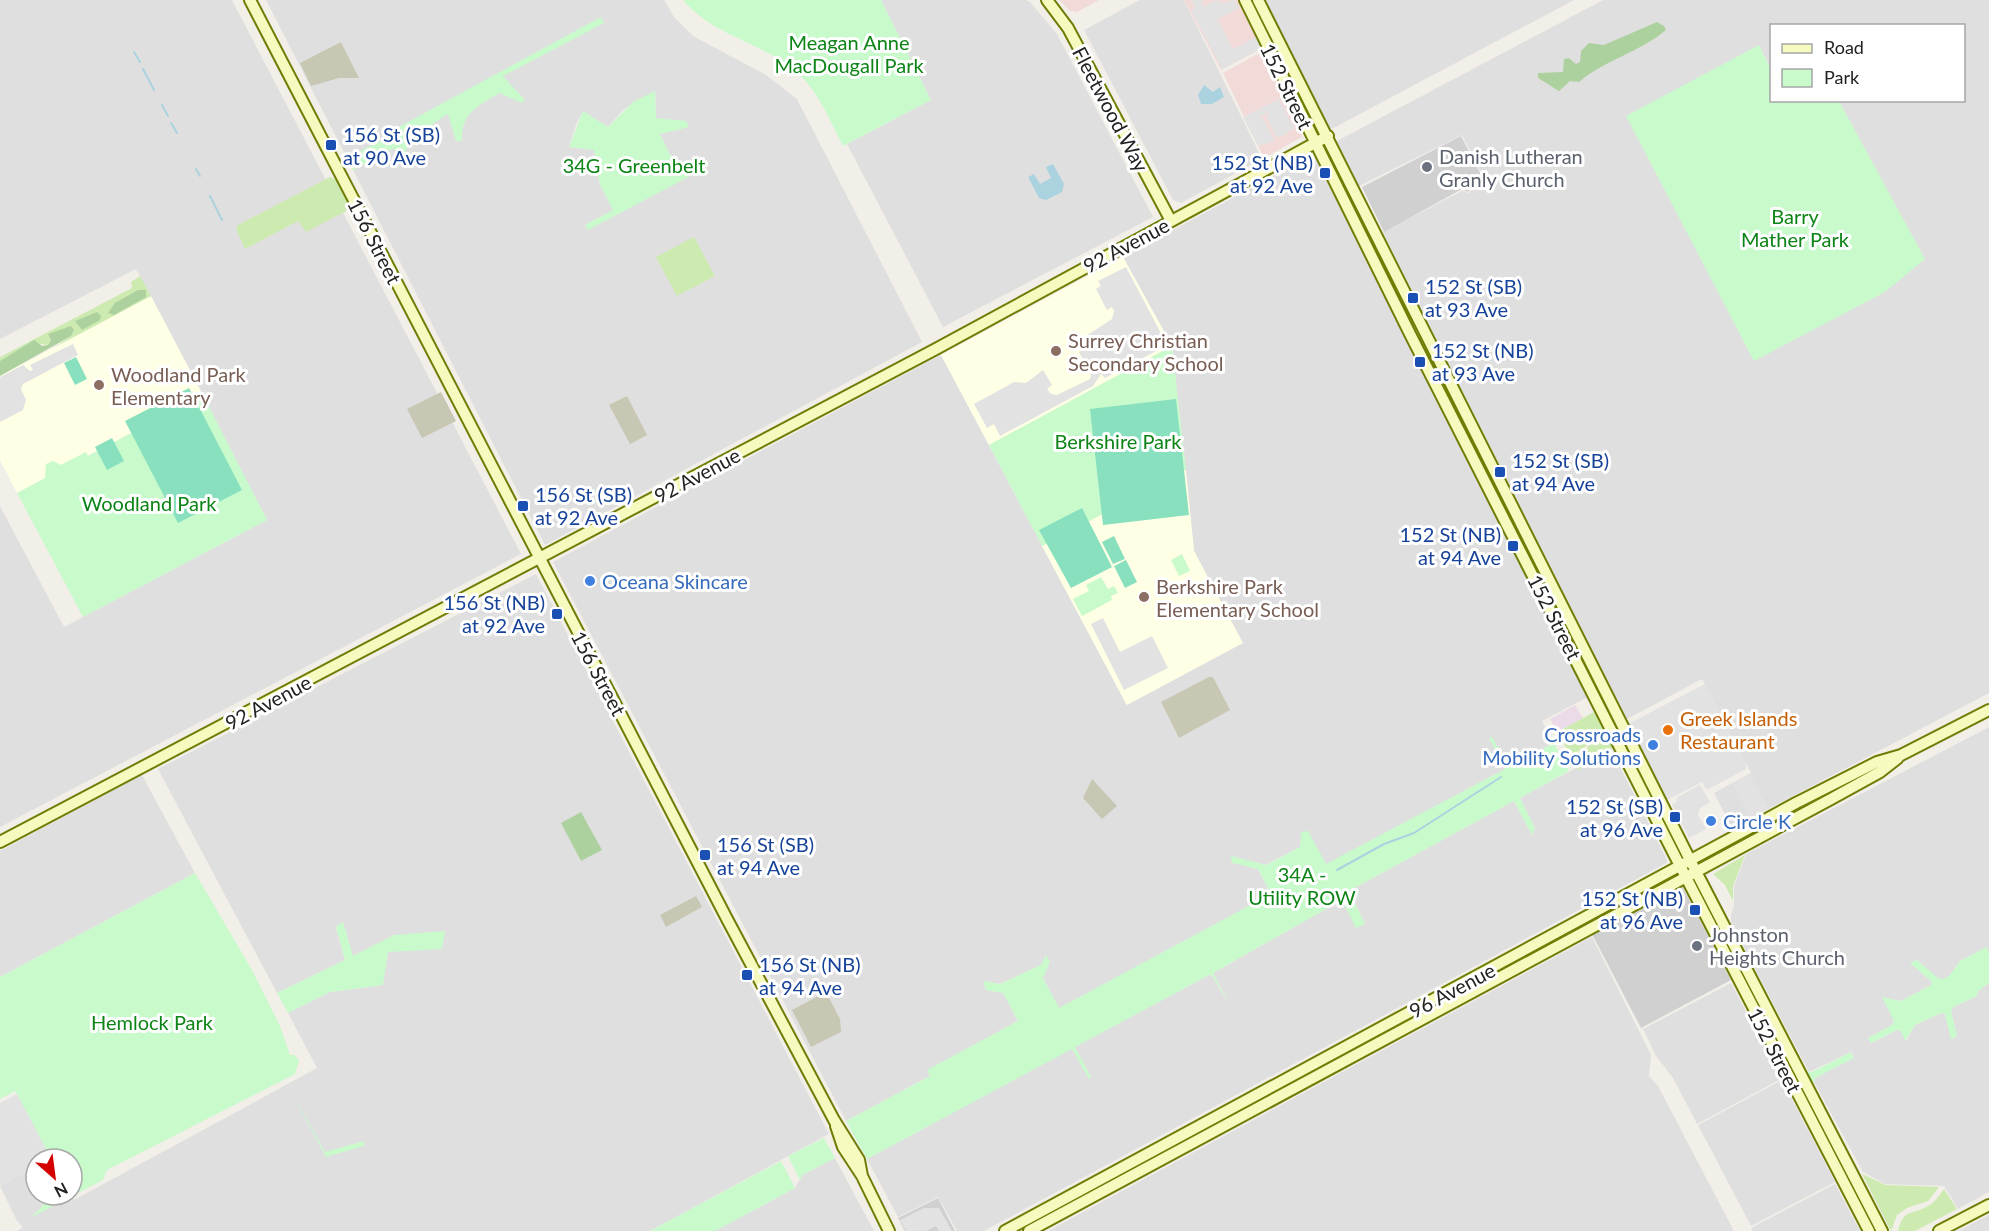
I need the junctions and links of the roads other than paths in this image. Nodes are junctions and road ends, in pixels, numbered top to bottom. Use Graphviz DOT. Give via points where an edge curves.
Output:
graph roads {
  1 [pos="250,0"];
  2 [pos="1047,0"];
  3 [pos="1245,0"];
  4 [pos="1258,0"];
  5 [pos="1328,136"];
  6 [pos="1315,143"];
  7 [pos="1171,221"];
  8 [pos="539,559"];
  9 [pos="1989,710"];
  10 [pos="1615,737"];
  11 [pos="1629,739"];
  12 [pos="1901,755"];
  13 [pos="0,842"];
  14 [pos="1685,862"];
  15 [pos="1690,873"];
  16 [pos="1493,969"];
  17 [pos="1486,984"];
  18 [pos="1125,1166"];
  19 [pos="1119,1183"];
  20 [pos="1989,1205"];
  21 [pos="889,1231"];
  22 [pos="1005,1231"];
  23 [pos="1029,1231"];
  24 [pos="1869,1231"];
  25 [pos="1882,1231"];
  26 [pos="1939,1231"];
  1 -- 8 [label="main road, 156 Street"];
  2 -- 7 [label="main road, Fleetwood Way" via="1068,28"];
  3 -- 6 [label="main road, 152 Street"];
  4 -- 5 [label="main road, 152 Street"];
  5 -- 6 [label="main road, 92 Avenue"];
  5 -- 11 [label="main road, 152 Street"];
  6 -- 7 [label="main road, 92 Avenue"];
  6 -- 10 [label="main road, 152 Street"];
  7 -- 8 [label="main road, 92 Avenue"];
  8 -- 13 [label="main road, 92 Avenue"];
  8 -- 21 [label="main road, 156 Street" via="834,1120 860,1160 862,1176"];
  9 -- 12 [label="main road, 96 Avenue"];
  10 -- 11 [label="main road"];
  10 -- 14 [label="main road, 152 Street"];
  11 -- 14 [label="main road, 152 Street"];
  12 -- 14 [label="main road, 96 Avenue" via="1876,762"];
  12 -- 15 [label="main road, 96 Avenue" via="1881,772"];
  14 -- 15 [label="main road, 152 Street"];
  14 -- 16 [label="main road, 96 Avenue"];
  15 -- 17 [label="main road, 96 Avenue"];
  15 -- 24 [label="main road, 152 Street"];
  15 -- 25 [label="main road, 152 Street"];
  16 -- 17 [label="main road"];
  16 -- 18 [label="main road, 96 Avenue"];
  17 -- 19 [label="main road, 96 Avenue"];
  18 -- 19 [label="main road"];
  18 -- 22 [label="main road, 96 Avenue"];
  19 -- 23 [label="main road, 96 Avenue"];
  20 -- 26 [label="main road"];
}
